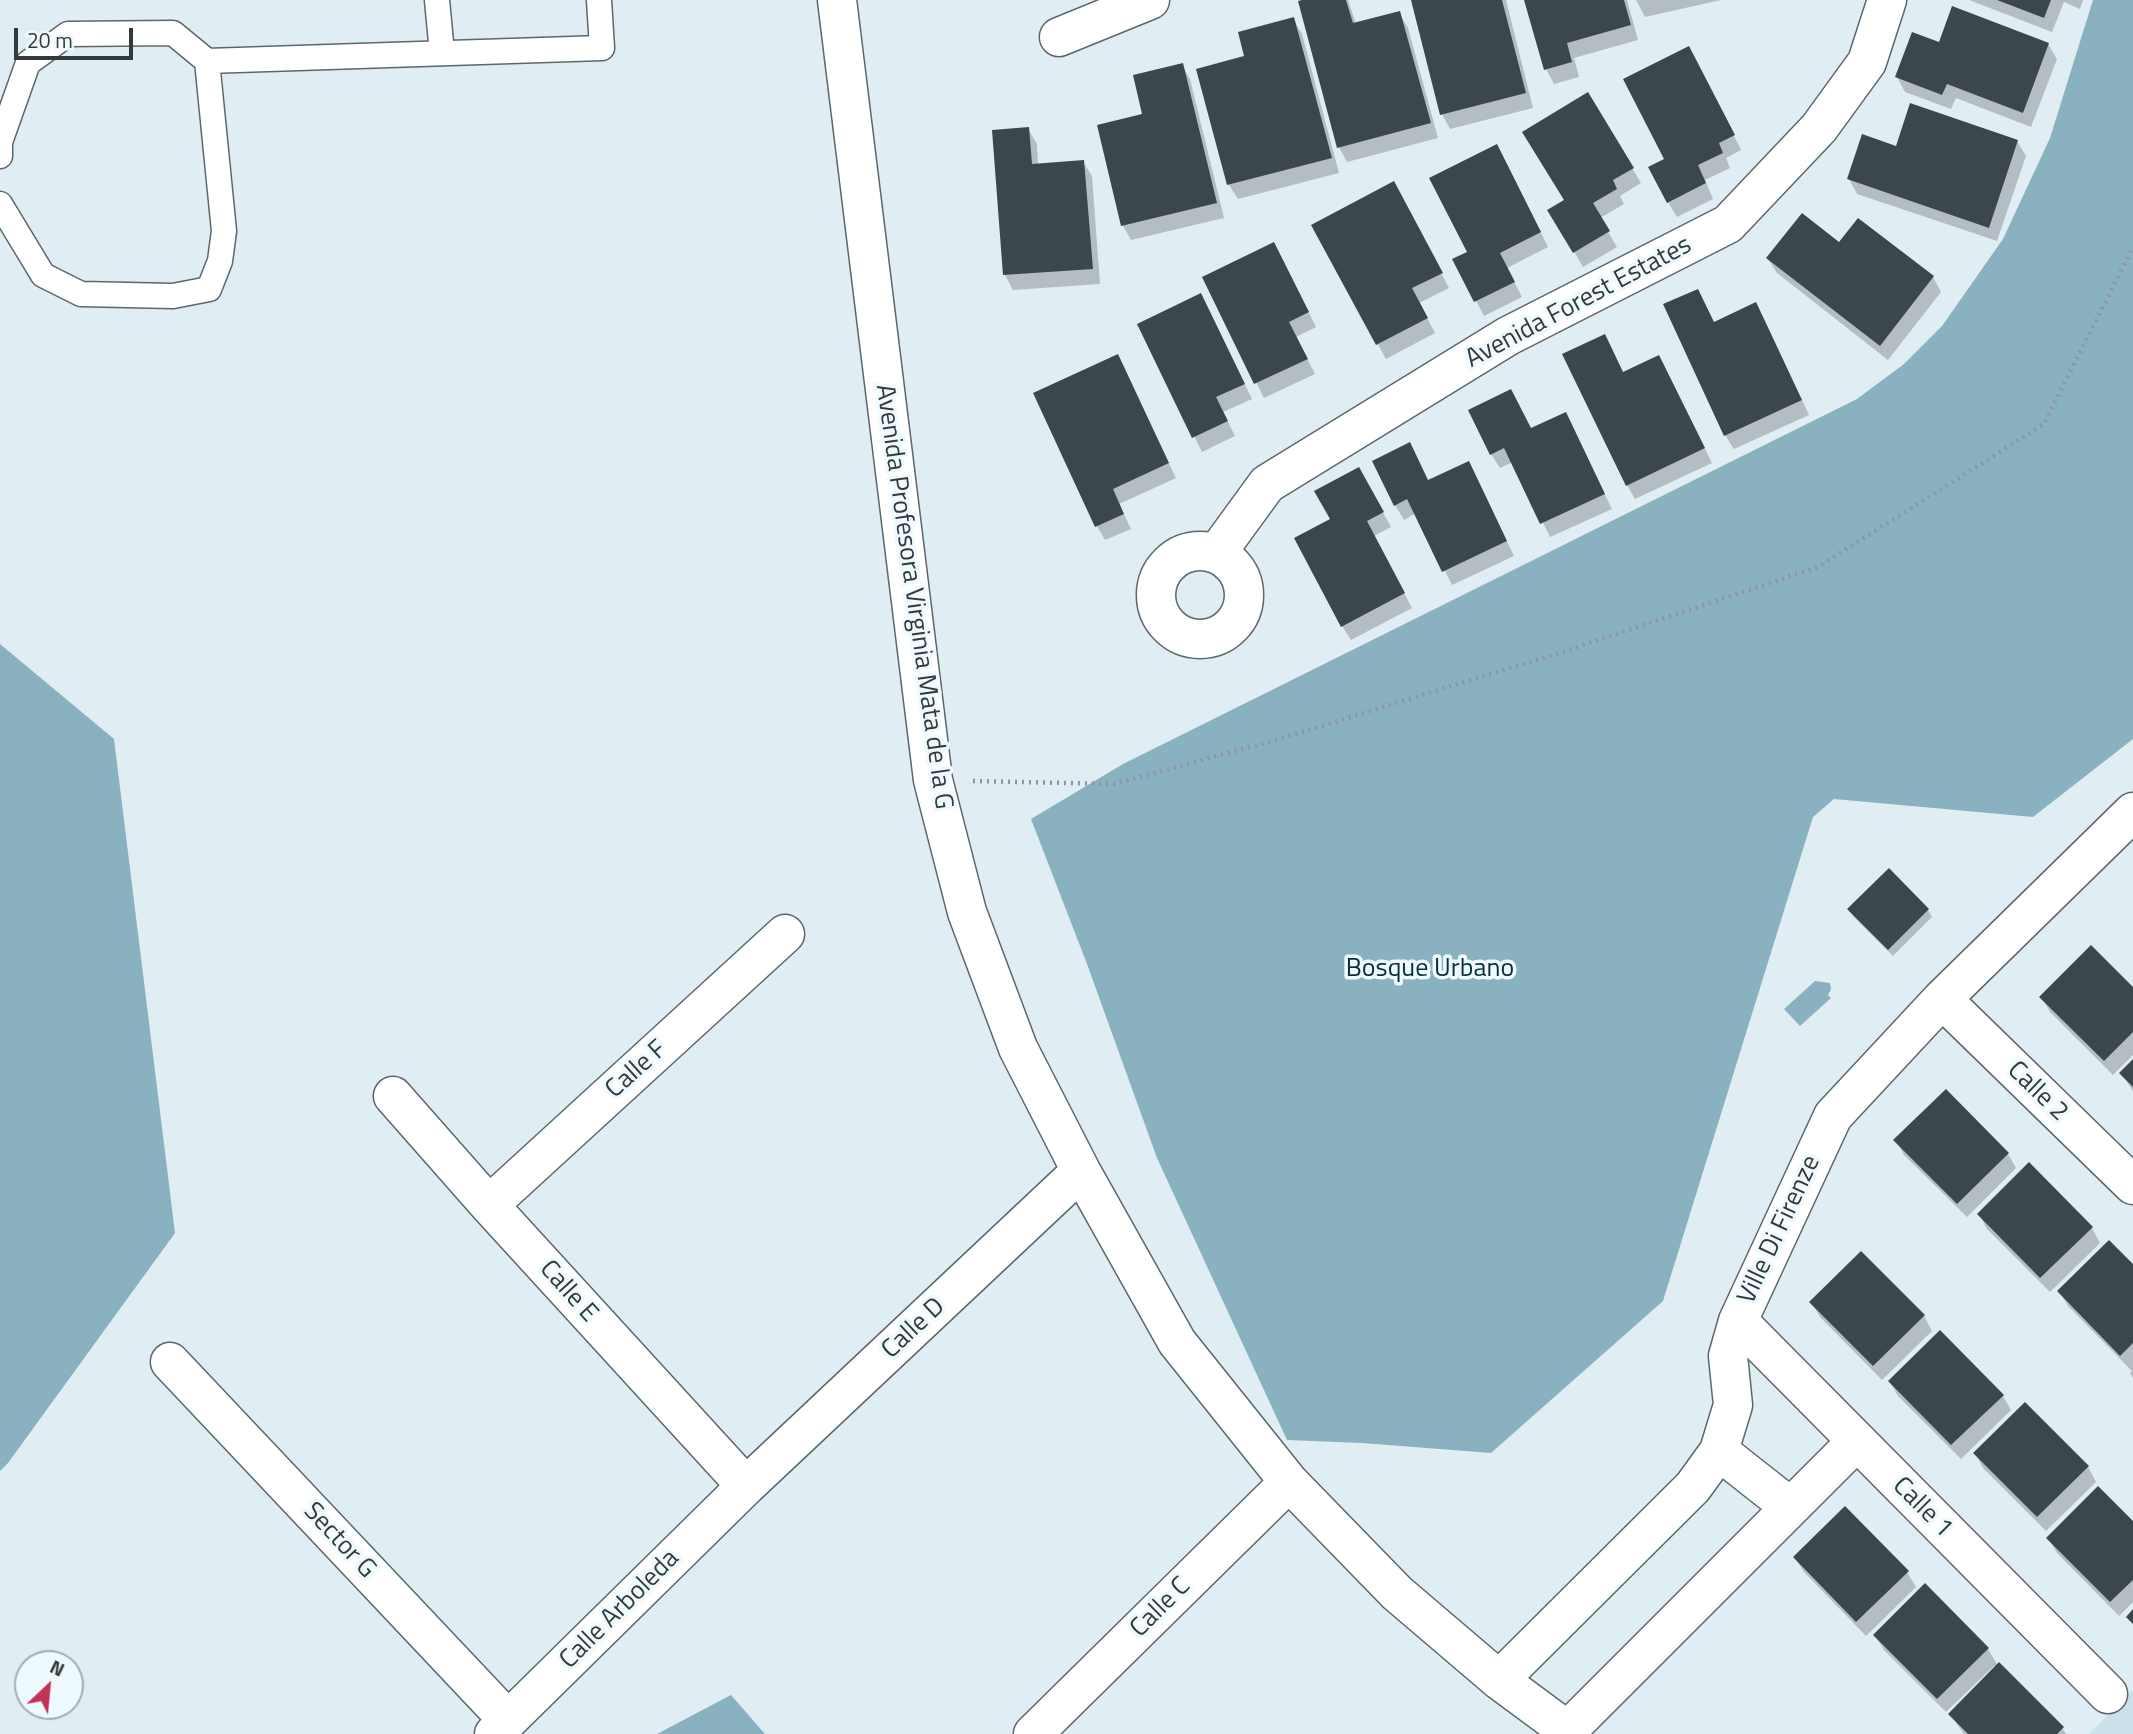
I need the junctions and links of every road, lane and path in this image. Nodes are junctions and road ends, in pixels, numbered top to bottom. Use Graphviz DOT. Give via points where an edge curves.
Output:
graph roads {
  1 [pos="437,0"];
  2 [pos="605,0"];
  3 [pos="837,0"];
  4 [pos="1150,0"];
  5 [pos="1887,0"];
  6 [pos="1059,37"];
  7 [pos="442,53"];
  8 [pos="207,61"];
  9 [pos="0,156"];
  10 [pos="0,204"];
  11 [pos="2133,247"];
  12 [pos="1216,554"];
  13 [pos="933,780"];
  14 [pos="2133,812"];
  15 [pos="785,934"];
  16 [pos="1942,999"];
  17 [pos="393,1096"];
  18 [pos="1081,1171"];
  19 [pos="2133,1185"];
  20 [pos="489,1205"];
  21 [pos="1738,1321"];
  22 [pos="170,1362"];
  23 [pos="1856,1442"];
  24 [pos="1719,1451"];
  25 [pos="1289,1482"];
  26 [pos="746,1486"];
  27 [pos="1790,1507"];
  28 [pos="1499,1680"];
  29 [pos="2108,1694"];
  30 [pos="501,1727"];
  31 [pos="1568,1733"];
  32 [pos="1033,1734"];
  1 -- 7 [label="lane"];
  2 -- 7 [label="lane" via="602,48"];
  3 -- 13 [label="street, Avenida Profesora Virginia Mata de la G"];
  4 -- 6 [label="street"];
  5 -- 12 [label="street, Avenida Forest Estates" via="1867,62 1819,128 1728,224 1508,336 1266,484"];
  7 -- 8 [label="lane"];
  8 -- 9 [label="lane" via="173,33 68,34 28,63 0,142"];
  8 -- 10 [label="lane" via="224,230 220,261 209,289 173,296 81,294 43,275"];
  11 -- 13 [label="path" via="2044,424 1818,567 1559,653 1114,784"];
  13 -- 18 [label="street, Avenida Profesora Virginia Mata de la G" via="967,912 1018,1048"];
  14 -- 16 [label="street, Ville Di Firenze"];
  15 -- 20 [label="street, Calle F"];
  16 -- 19 [label="street, Calle 2"];
  16 -- 21 [label="street, Ville Di Firenze" via="1833,1116"];
  17 -- 20 [label="street, Calle E"];
  18 -- 25 [label="street, Avenida Profesora Virginia Mata de la G" via="1177,1342"];
  18 -- 26 [label="street, Calle D"];
  20 -- 26 [label="street, Calle E"];
  21 -- 23 [label="street, Calle 1"];
  21 -- 24 [label="street, Ville Di Firenze" via="1728,1356 1733,1405"];
  22 -- 30 [label="street, Sector G"];
  23 -- 27 [label="street"];
  23 -- 29 [label="street, Calle 1"];
  24 -- 27 [label="street"];
  24 -- 28 [label="street, Ville Di Firenze" via="1693,1487"];
  25 -- 28 [label="street, Avenida Profesora Virginia Mata de la G" via="1397,1593"];
  25 -- 32 [label="street, Calle C"];
  26 -- 30 [label="street, Calle Arboleda"];
  27 -- 31 [label="street"];
  28 -- 31 [label="street, Avenida Profesora Virginia Mata de la G"];
}
